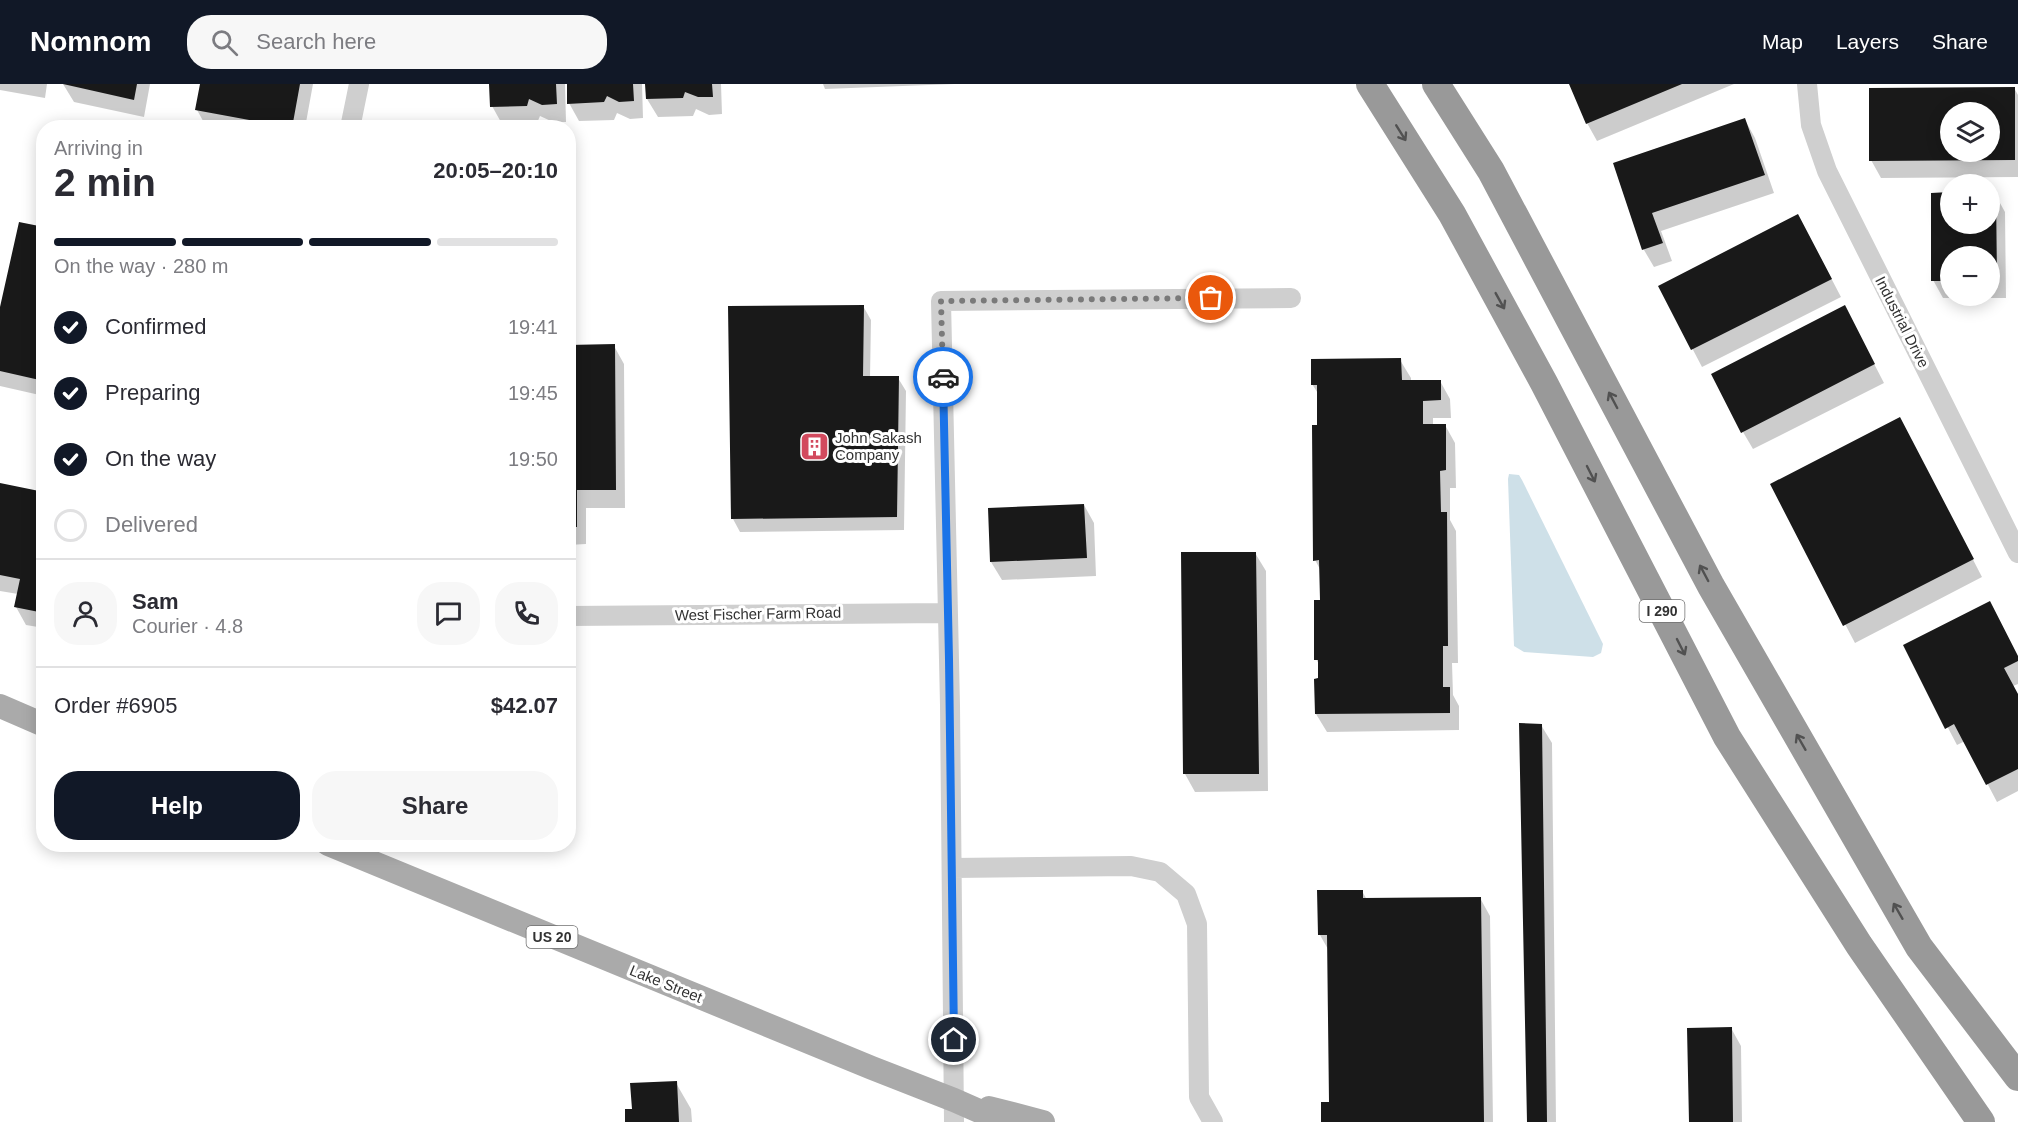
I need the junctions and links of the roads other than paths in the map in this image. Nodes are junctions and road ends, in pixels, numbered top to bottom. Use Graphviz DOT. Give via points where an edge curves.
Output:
graph roads {
  1 [pos="359,84"];
  2 [pos="1370,84"];
  3 [pos="1436,84"];
  4 [pos="1807,84"];
  5 [pos="352,120"];
  6 [pos="1291,298"];
  7 [pos="2018,553"];
  8 [pos="948,613"];
  9 [pos="576,616"];
  10 [pos="0,706"];
  11 [pos="36,722"];
  12 [pos="347,852"];
  13 [pos="952,868"];
  14 [pos="1919,947"];
  15 [pos="2018,1051"];
  16 [pos="2018,1077"];
  17 [pos="954,1111"];
  18 [pos="1004,1122"];
  19 [pos="1043,1122"];
  20 [pos="1213,1122"];
  21 [pos="1981,1122"];
  1 -- 5 [label="street"];
  2 -- 21 [label="highway, I 290, one-way" via="1452,214 1523,343 1727,737 1859,945"];
  14 -- 3 [label="highway, one-way" via="1711,586 1491,171"];
  4 -- 7 [label="street, Industrial Drive" via="1811,125 1827,171"];
  6 -- 8 [label="street" via="941,301"];
  8 -- 9 [label="street, West Fischer Farm Road"];
  8 -- 13 [label="street"];
  10 -- 11 [label="main road"];
  12 -- 17 [label="main road, Lake Street / US 20" via="872,1068"];
  13 -- 17 [label="street"];
  13 -- 20 [label="street" via="1131,866 1161,872 1186,894 1197,924 1199,1097"];
  14 -- 15 [label="highway"];
  14 -- 16 [label="highway"];
  17 -- 18 [label="main road, Lake Street / US 20"];
  17 -- 19 [label="main road, US 20"];
}
